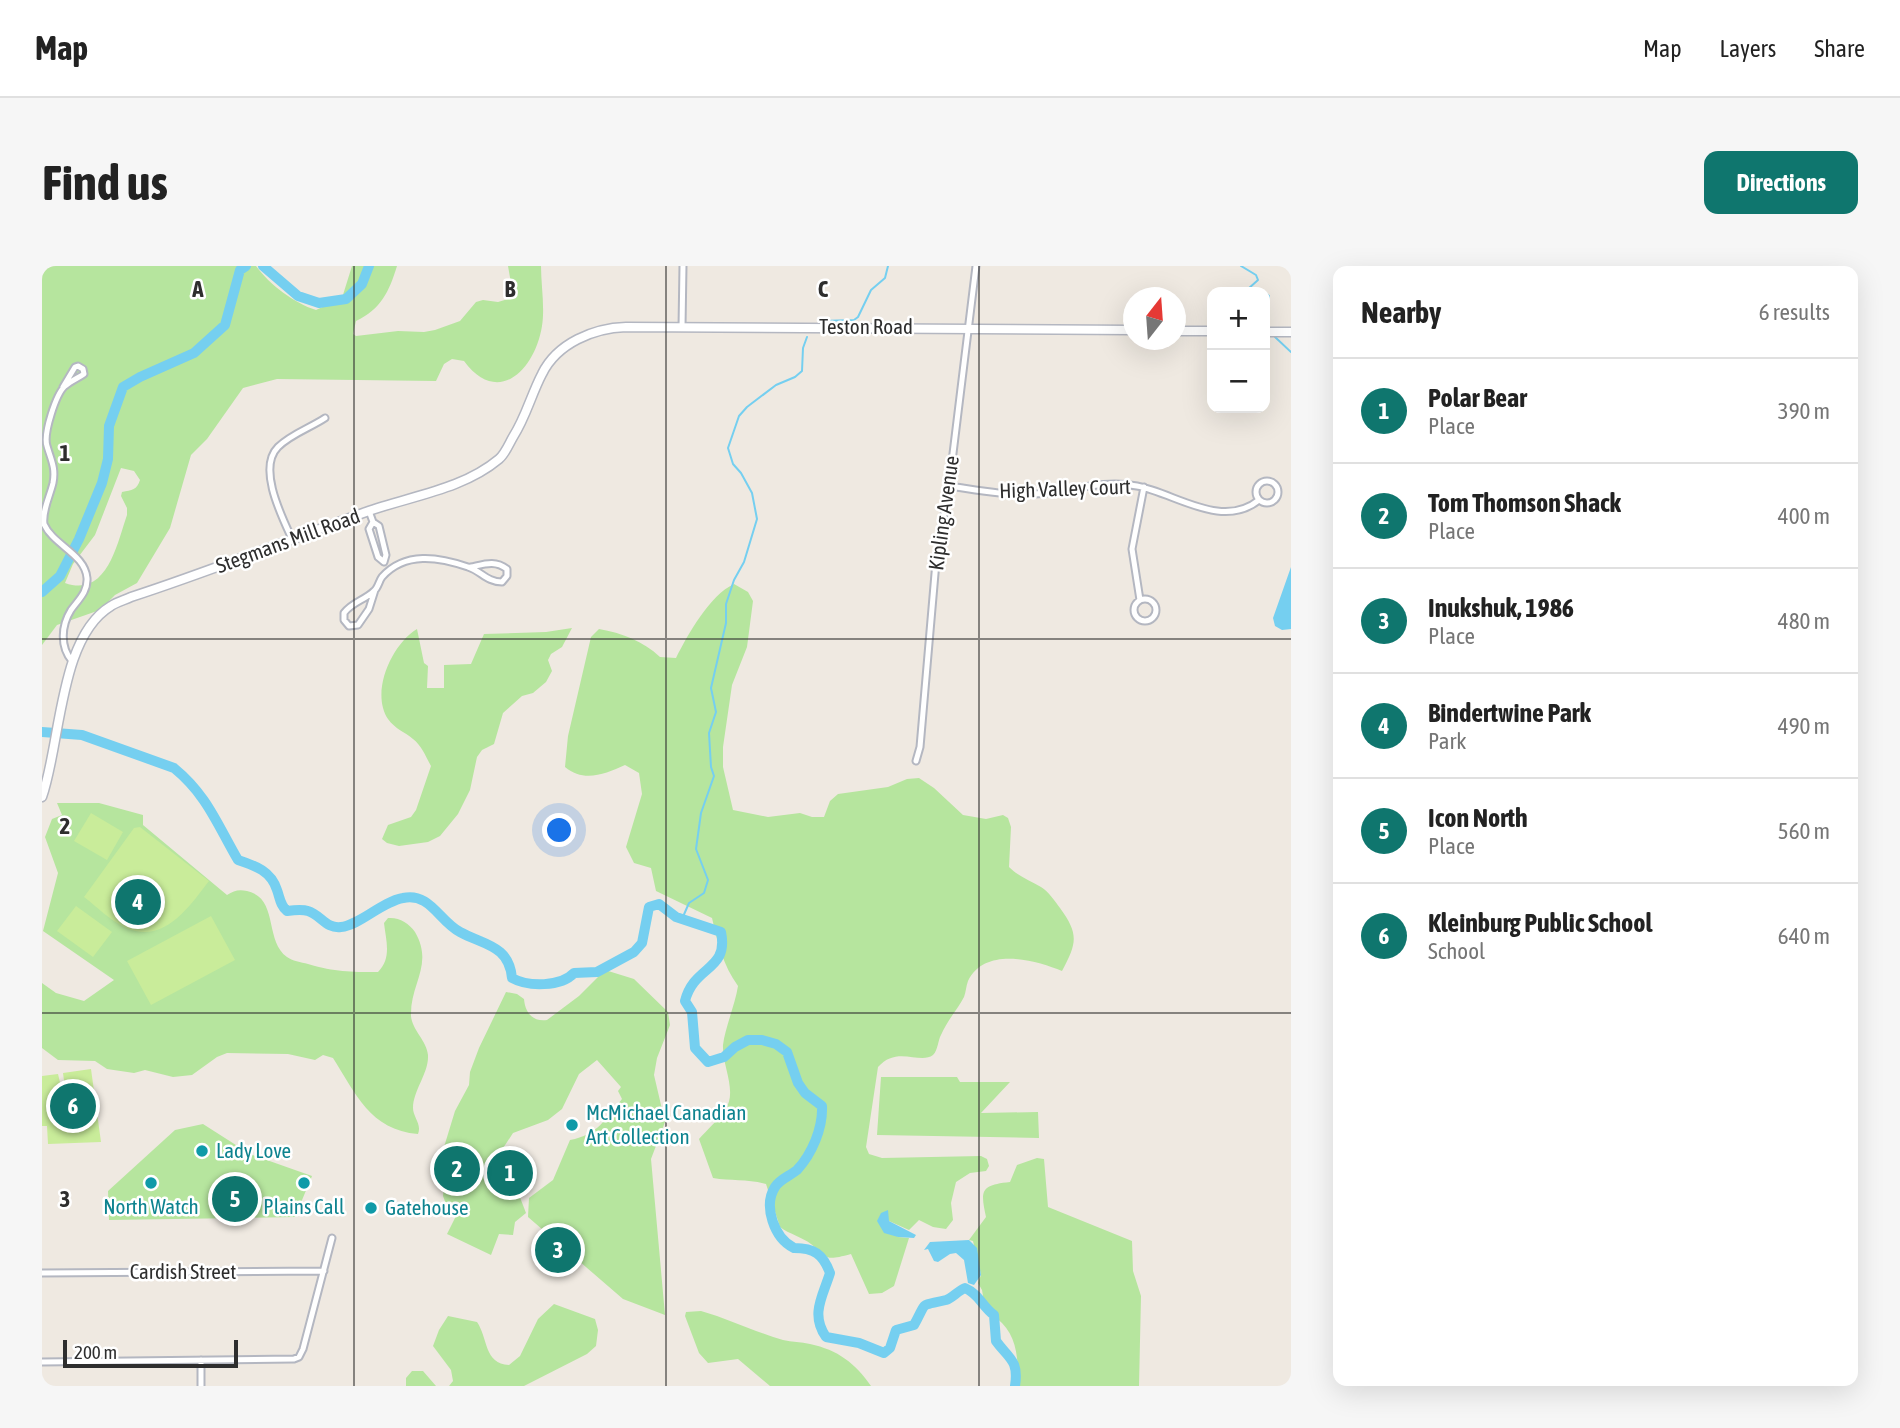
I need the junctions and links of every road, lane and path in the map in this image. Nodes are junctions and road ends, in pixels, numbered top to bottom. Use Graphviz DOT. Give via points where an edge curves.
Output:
graph roads {
  1 [pos="683,266"];
  2 [pos="976,266"];
  3 [pos="682,327"];
  4 [pos="968,328"];
  5 [pos="1123,330"];
  6 [pos="599,331"];
  7 [pos="1186,331"];
  8 [pos="1207,331"];
  9 [pos="1270,332"];
  10 [pos="1291,332"];
  11 [pos="64,387"];
  12 [pos="325,418"];
  13 [pos="949,486"];
  14 [pos="1144,488"];
  15 [pos="1259,500"];
  16 [pos="369,511"];
  17 [pos="373,522"];
  18 [pos="292,540"];
  19 [pos="384,562"];
  20 [pos="471,567"];
  21 [pos="390,571"];
  22 [pos="375,590"];
  23 [pos="1140,600"];
  24 [pos="72,661"];
  25 [pos="916,761"];
  26 [pos="42,797"];
  27 [pos="332,1238"];
  28 [pos="324,1271"];
  29 [pos="42,1273"];
  30 [pos="201,1360"];
  31 [pos="42,1362"];
  32 [pos="201,1386"];
  1 -- 3 [label="street"];
  2 -- 4 [label="street, Kipling Avenue"];
  3 -- 4 [label="street, Teston Road"];
  3 -- 6 [label="street, Teston Road"];
  4 -- 5 [label="street, Teston Road"];
  4 -- 13 [label="street, Kipling Avenue"];
  6 -- 16 [label="street, Stegmans Mill Road" via="573,342 549,363 501,458 469,477"];
  7 -- 8 [label="street"];
  9 -- 10 [label="street"];
  11 -- 24 [label="street" via="46,437 54,469 42,518 87,574 88,585 65,627 63,644"];
  12 -- 18 [label="street" via="290,438 272,455 269,472"];
  13 -- 14 [label="street, High Valley Court" via="1026,495 1095,484"];
  13 -- 25 [label="street, Kipling Avenue" via="936,562"];
  14 -- 15 [label="street, High Valley Court" via="1226,512 1247,509"];
  14 -- 23 [label="street" via="1132,549"];
  15 -- 15 [label="street, High Valley Court" via="1276,499 1274,483 1263,481 1257,486"];
  16 -- 17 [label="street"];
  16 -- 18 [label="street, Stegmans Mill Road"];
  17 -- 19 [label="street" via="379,526"];
  17 -- 19 [label="street" via="369,529"];
  18 -- 24 [label="street, Stegmans Mill Road" via="111,606 90,626"];
  19 -- 21 [label="street"];
  20 -- 20 [label="street" via="500,564 508,576 493,582"];
  20 -- 21 [label="street" via="424,557"];
  21 -- 22 [label="street"];
  22 -- 22 [label="street" via="349,606 344,613 349,626 358,625"];
  23 -- 23 [label="street" via="1135,616 1144,622 1151,620 1156,607 1148,599"];
  24 -- 26 [label="street, Stegmans Mill Road"];
  27 -- 28 [label="street"];
  28 -- 29 [label="street, Cardish Street"];
  28 -- 30 [label="street" via="299,1357"];
  30 -- 31 [label="street"];
  30 -- 32 [label="street"];
}
